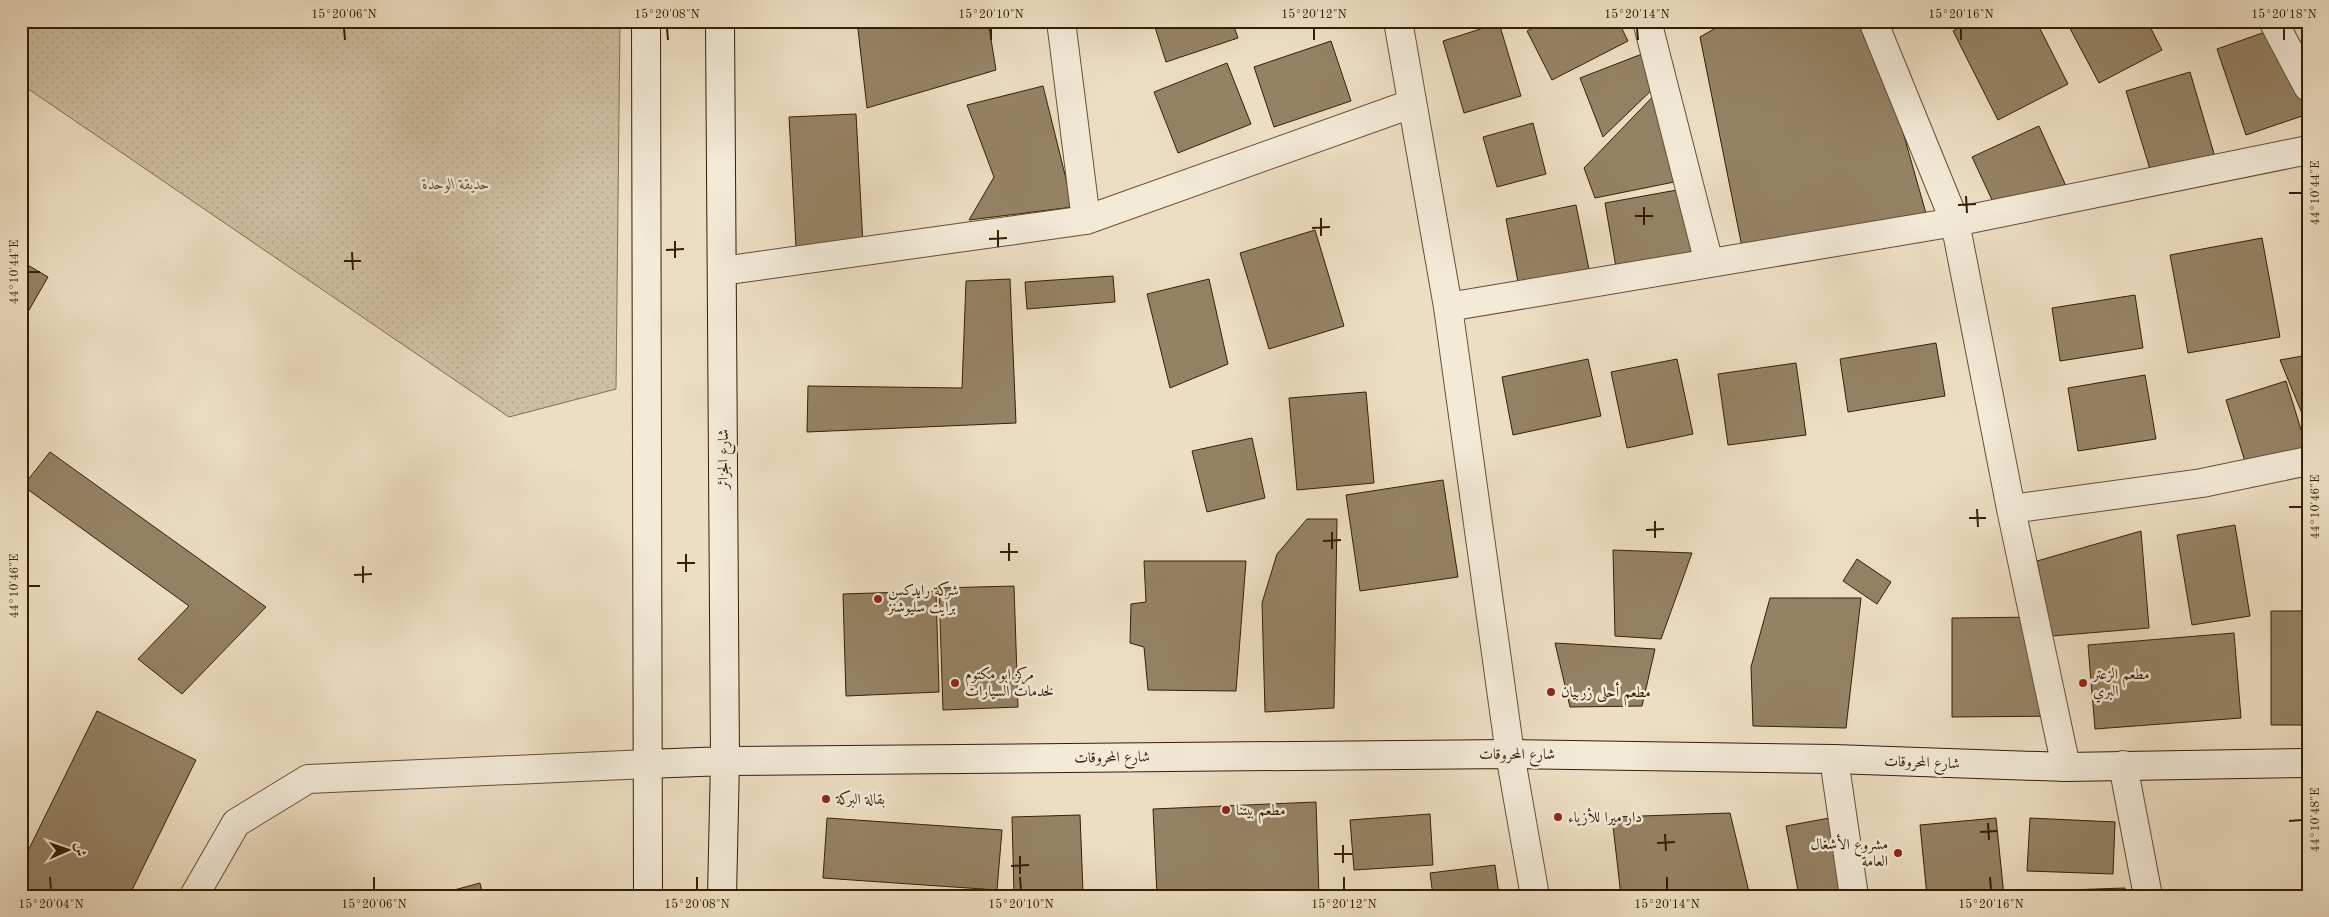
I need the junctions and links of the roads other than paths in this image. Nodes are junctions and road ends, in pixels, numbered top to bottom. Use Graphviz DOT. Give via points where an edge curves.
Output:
graph roads {
  1 [pos="646,21"];
  2 [pos="720,21"];
  3 [pos="1061,21"];
  4 [pos="1398,21"];
  5 [pos="1647,21"];
  6 [pos="1873,21"];
  7 [pos="2273,21"];
  8 [pos="2308,87"];
  9 [pos="1411,104"];
  10 [pos="2308,150"];
  11 [pos="1086,220"];
  12 [pos="1955,222"];
  13 [pos="1709,263"];
  14 [pos="722,271"];
  15 [pos="1448,307"];
  16 [pos="2308,461"];
  17 [pos="2011,509"];
  18 [pos="1510,754"];
  19 [pos="1834,759"];
  20 [pos="725,761"];
  21 [pos="2308,763"];
  22 [pos="647,764"];
  23 [pos="2123,765"];
  24 [pos="2066,766"];
  25 [pos="194,896"];
  26 [pos="648,896"];
  27 [pos="722,896"];
  28 [pos="1535,896"];
  29 [pos="1854,896"];
  30 [pos="2148,896"];
  1 -- 22 [label="street"];
  2 -- 14 [label="street, شارع الجزائر"];
  3 -- 11 [label="street"];
  4 -- 9 [label="street"];
  5 -- 13 [label="street"];
  6 -- 12 [label="street"];
  7 -- 8 [label="street"];
  9 -- 11 [label="street"];
  9 -- 15 [label="street"];
  10 -- 12 [label="street"];
  11 -- 14 [label="street"];
  12 -- 13 [label="street"];
  12 -- 17 [label="street"];
  13 -- 15 [label="street"];
  14 -- 20 [label="street, شارع الجزائر"];
  15 -- 18 [label="street"];
  16 -- 17 [label="street" via="2202,483"];
  17 -- 24 [label="street"];
  18 -- 19 [label="street, شارع المحروقات"];
  18 -- 20 [label="street, شارع المحروقات"];
  18 -- 28 [label="street"];
  19 -- 24 [label="street, شارع المحروقات"];
  19 -- 29 [label="street"];
  20 -- 22 [label="street, شارع المحروقات"];
  20 -- 27 [label="street, شارع الجزائر"];
  21 -- 23 [label="street, شارع المحروقات"];
  22 -- 25 [label="street, شارع المحروقات" via="308,779 236,822"];
  22 -- 26 [label="street"];
  23 -- 24 [label="street, شارع المحروقات"];
  23 -- 30 [label="street"];
}
